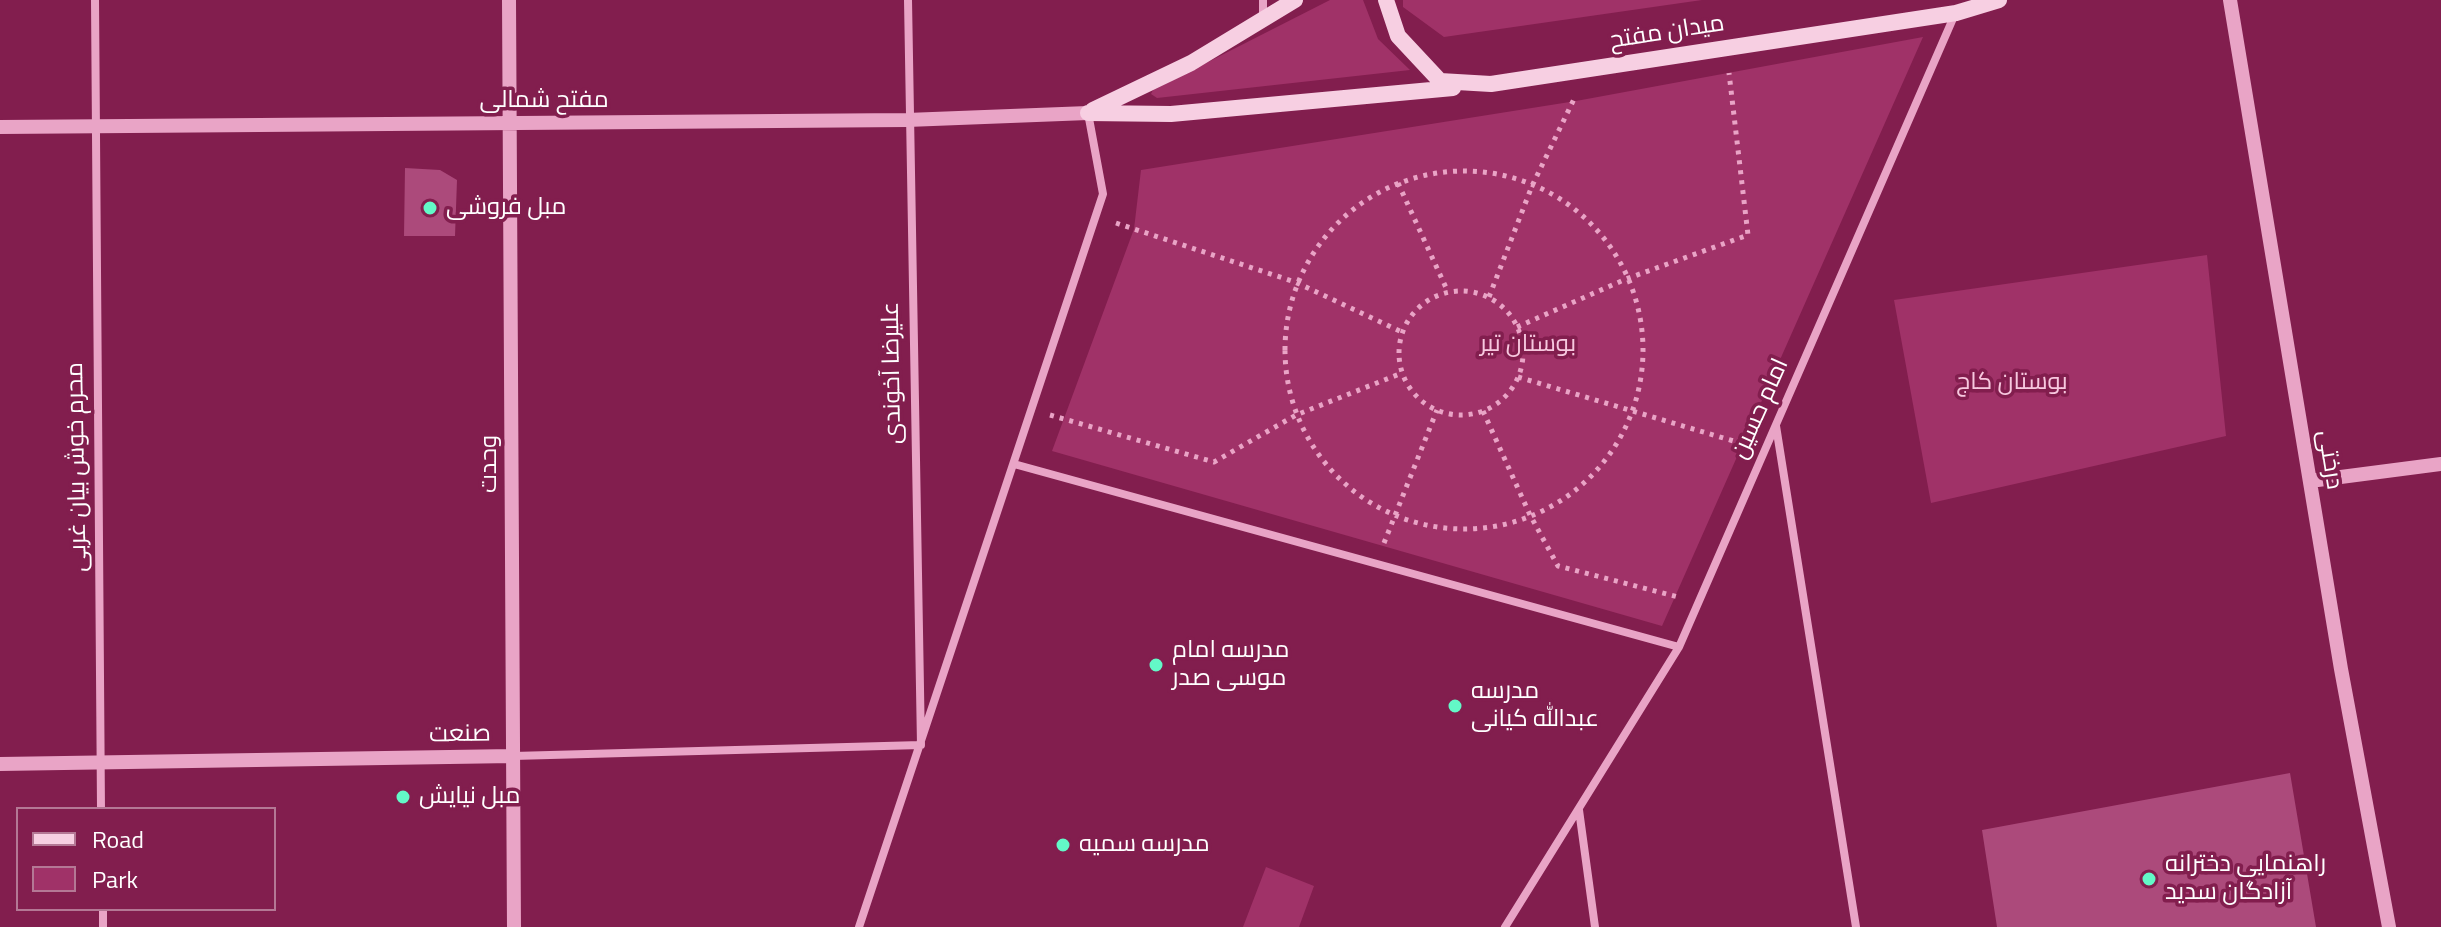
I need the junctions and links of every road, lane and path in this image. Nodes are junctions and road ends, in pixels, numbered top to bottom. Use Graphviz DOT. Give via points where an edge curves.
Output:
graph roads {
  1 [pos="95,0"];
  2 [pos="509,0"];
  3 [pos="908,0"];
  4 [pos="1263,0"];
  5 [pos="1295,0"];
  6 [pos="1386,0"];
  7 [pos="1999,0"];
  8 [pos="2230,0"];
  9 [pos="1956,13"];
  10 [pos="1263,20"];
  11 [pos="1725,48"];
  12 [pos="1570,72"];
  13 [pos="1491,84"];
  14 [pos="1088,113"];
  15 [pos="907,120"];
  16 [pos="511,123"];
  17 [pos="94,125"];
  18 [pos="0,127"];
  19 [pos="1398,183"];
  20 [pos="1532,186"];
  21 [pos="1096,216"];
  22 [pos="1626,279"];
  23 [pos="1295,282"];
  24 [pos="1448,292"];
  25 [pos="1489,297"];
  26 [pos="1517,327"];
  27 [pos="1402,332"];
  28 [pos="1402,373"];
  29 [pos="1518,377"];
  30 [pos="1033,409"];
  31 [pos="1437,410"];
  32 [pos="1483,411"];
  33 [pos="1639,412"];
  34 [pos="1296,415"];
  35 [pos="1776,425"];
  36 [pos="1765,449"];
  37 [pos="1014,464"];
  38 [pos="2441,464"];
  39 [pos="2310,481"];
  40 [pos="1530,515"];
  41 [pos="1394,518"];
  42 [pos="1375,563"];
  43 [pos="1698,602"];
  44 [pos="1679,647"];
  45 [pos="921,745"];
  46 [pos="513,756"];
  47 [pos="101,763"];
  48 [pos="0,764"];
  49 [pos="101,807"];
  50 [pos="1579,809"];
  51 [pos="514,927"];
  52 [pos="859,927"];
  53 [pos="1505,927"];
  54 [pos="1595,927"];
  55 [pos="1856,927"];
  56 [pos="2389,927"];
  1 -- 17 [label="street, محرم خوش بیان غربی"];
  2 -- 16 [label="street, وحدت"];
  3 -- 15 [label="street, علیرضا آخوندی"];
  4 -- 10 [label="street"];
  5 -- 10 [label="main road"];
  6 -- 13 [label="main road, میدان مفتح" via="1398,36 1440,81"];
  7 -- 9 [label="main road, میدان مفتح"];
  8 -- 39 [label="street, درختی"];
  9 -- 11 [label="main road, میدان مفتح"];
  9 -- 35 [label="street, امام حسین"];
  10 -- 14 [label="main road" via="1191,63"];
  11 -- 12 [label="main road, میدان مفتح"];
  11 -- 22 [label="path" via="1748,235"];
  12 -- 13 [label="main road, میدان مفتح"];
  12 -- 20 [label="path" via="1576,101"];
  13 -- 14 [label="main road" via="1171,114"];
  14 -- 15 [label="street, مفتح شمالی"];
  14 -- 21 [label="street, علیرضا آخوندی" via="1103,194"];
  15 -- 16 [label="street, مفتح شمالی"];
  15 -- 45 [label="street, علیرضا آخوندی"];
  16 -- 17 [label="street, مفتح شمالی"];
  16 -- 46 [label="street, وحدت"];
  17 -- 18 [label="street, مفتح شمالی"];
  17 -- 47 [label="street, محرم خوش بیان غربی"];
  19 -- 20 [label="path" via="1438,171 1500,173"];
  19 -- 23 [label="path" via="1378,190 1329,229"];
  19 -- 24 [label="path"];
  20 -- 22 [label="path" via="1558,196 1605,239"];
  20 -- 25 [label="path"];
  21 -- 23 [label="path"];
  21 -- 30 [label="street, علیرضا آخوندی"];
  22 -- 26 [label="path"];
  22 -- 33 [label="path" via="1634,294 1643,356"];
  23 -- 27 [label="path"];
  23 -- 34 [label="path" via="1291,336"];
  24 -- 25 [label="path"];
  24 -- 27 [label="path" via="1412,313"];
  25 -- 26 [label="path"];
  26 -- 29 [label="path" via="1523,347"];
  27 -- 28 [label="path"];
  28 -- 31 [label="path" via="1411,391"];
  28 -- 34 [label="path"];
  29 -- 32 [label="path" via="1501,401"];
  29 -- 33 [label="path"];
  30 -- 34 [label="path" via="1214,462"];
  30 -- 37 [label="street, علیرضا آخوندی"];
  31 -- 32 [label="path" via="1464,416"];
  31 -- 41 [label="path"];
  32 -- 40 [label="path"];
  33 -- 36 [label="path"];
  33 -- 40 [label="path" via="1600,467 1557,504"];
  34 -- 41 [label="path" via="1308,446 1345,489"];
  35 -- 36 [label="street, امام حسین"];
  35 -- 55 [label="street"];
  36 -- 43 [label="street, امام حسین"];
  37 -- 42 [label="street"];
  37 -- 45 [label="street, علیرضا آخوندی"];
  38 -- 39 [label="street"];
  39 -- 56 [label="street, درختی"];
  40 -- 41 [label="path" via="1505,526 1449,530"];
  40 -- 43 [label="path" via="1558,566"];
  41 -- 42 [label="path"];
  42 -- 44 [label="street"];
  43 -- 44 [label="street, امام حسین"];
  44 -- 50 [label="street, امام حسین"];
  45 -- 46 [label="street, صنعت"];
  45 -- 52 [label="street, علیرضا آخوندی"];
  46 -- 47 [label="street, صنعت"];
  46 -- 51 [label="street, وحدت"];
  47 -- 48 [label="street, صنعت"];
  47 -- 49 [label="street, محرم خوش بیان غربی"];
  50 -- 53 [label="street, امام حسین"];
  50 -- 54 [label="street"];
}
